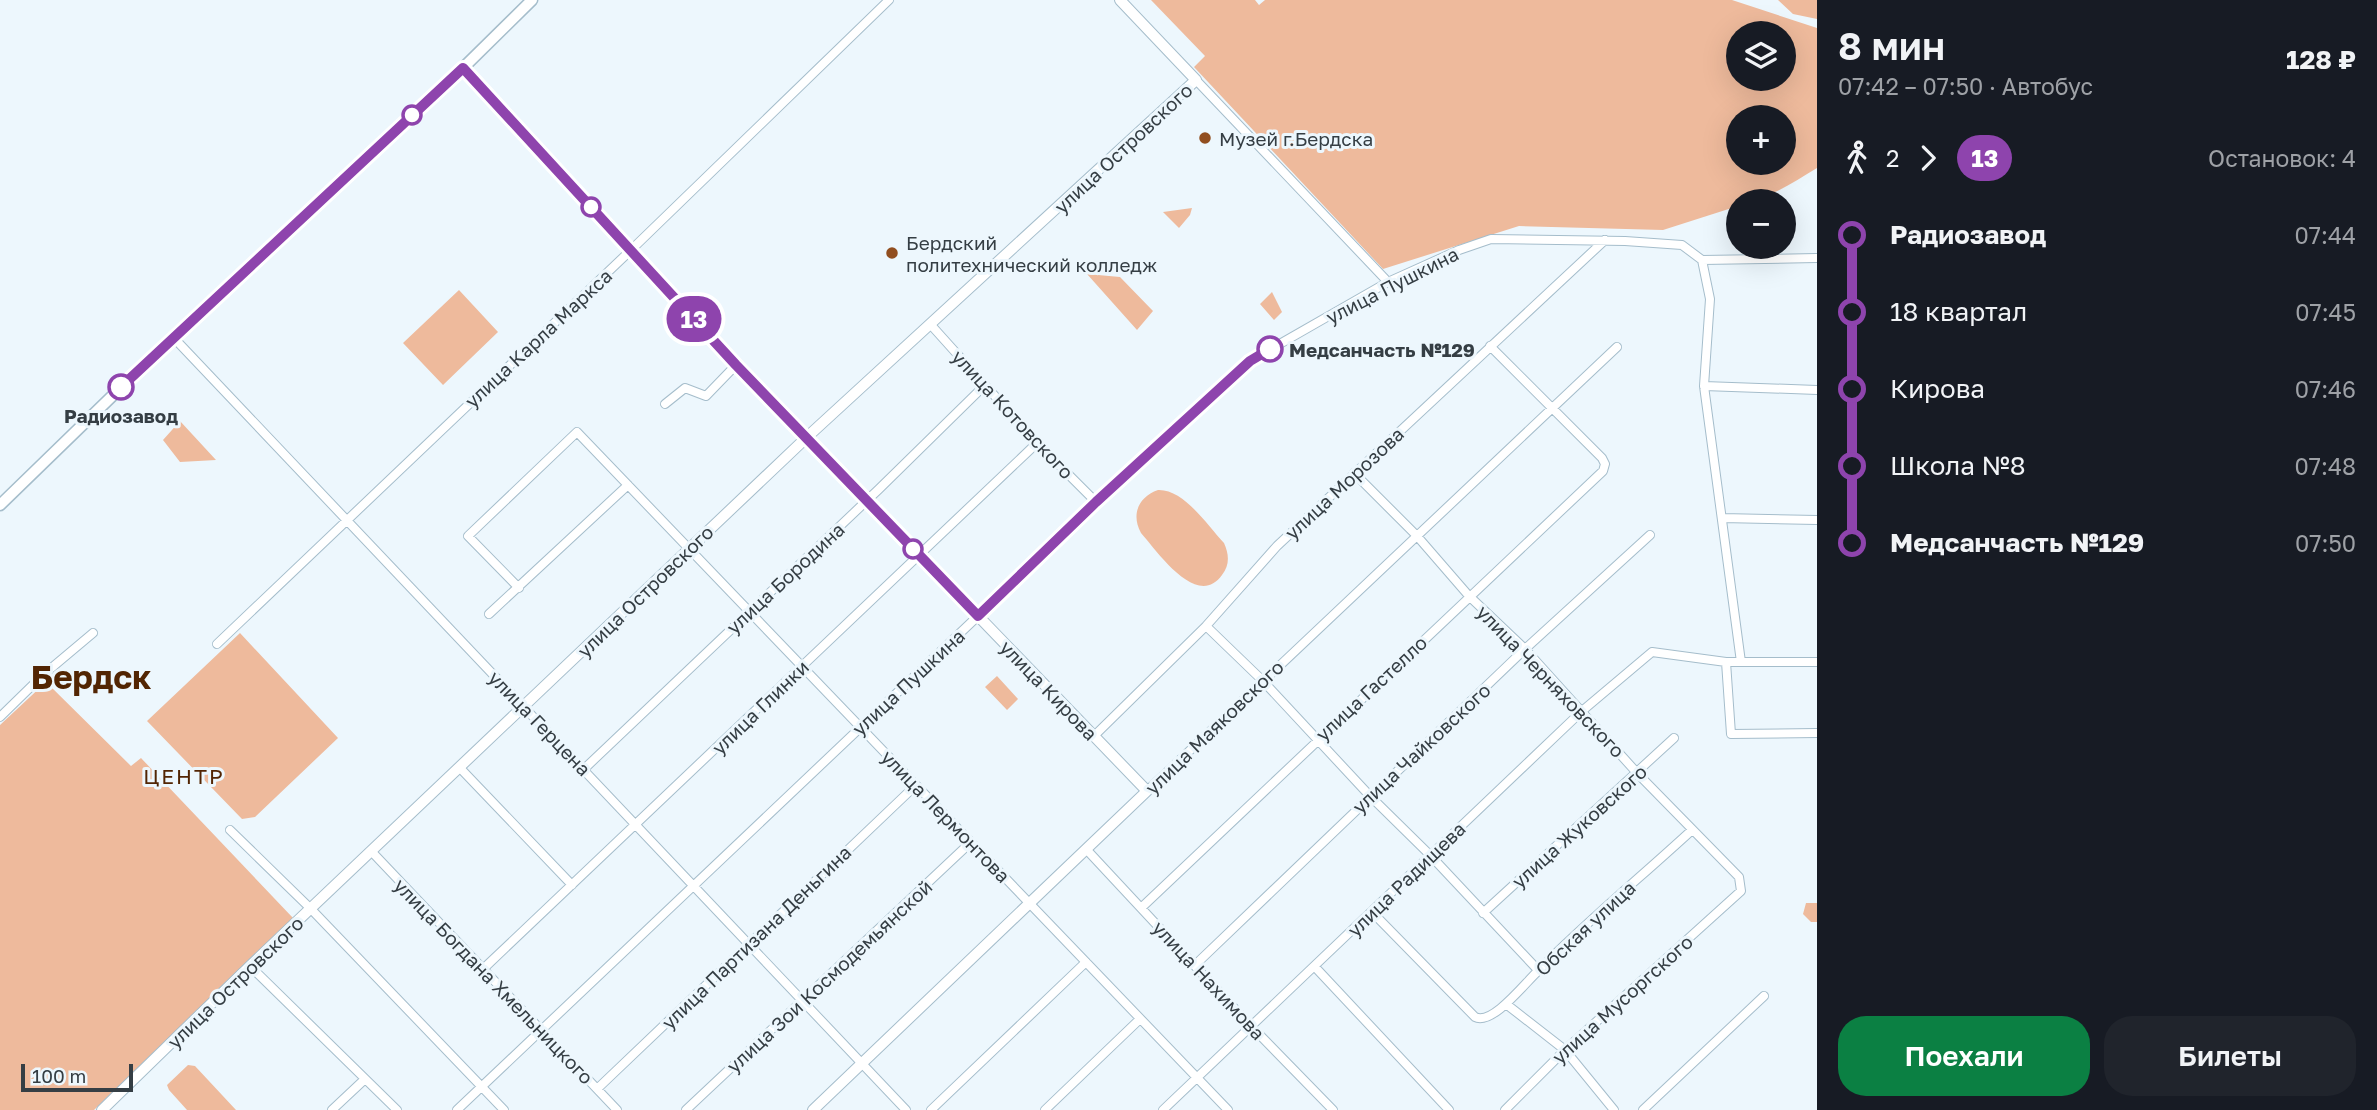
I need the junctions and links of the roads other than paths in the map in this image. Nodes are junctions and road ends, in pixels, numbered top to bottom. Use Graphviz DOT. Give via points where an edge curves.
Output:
graph roads {
  1 [pos="532,0"];
  2 [pos="889,0"];
  3 [pos="1120,0"];
  4 [pos="463,68"];
  5 [pos="1196,80"];
  6 [pos="1605,240"];
  7 [pos="631,250"];
  8 [pos="1817,258"];
  9 [pos="1702,260"];
  10 [pos="1388,282"];
  11 [pos="931,325"];
  12 [pos="173,337"];
  13 [pos="1490,346"];
  14 [pos="1617,347"];
  15 [pos="736,365"];
  16 [pos="985,385"];
  17 [pos="1704,386"];
  18 [pos="1817,390"];
  19 [pos="665,404"];
  20 [pos="1552,409"];
  21 [pos="806,438"];
  22 [pos="1037,443"];
  23 [pos="1354,473"];
  24 [pos="628,485"];
  25 [pos="867,501"];
  26 [pos="1096,502"];
  27 [pos="0,505"];
  28 [pos="1722,518"];
  29 [pos="347,519"];
  30 [pos="1817,520"];
  31 [pos="1650,535"];
  32 [pos="1417,536"];
  33 [pos="689,549"];
  34 [pos="919,555"];
  35 [pos="519,588"];
  36 [pos="1469,596"];
  37 [pos="750,612"];
  38 [pos="489,614"];
  39 [pos="978,616"];
  40 [pos="1206,626"];
  41 [pos="93,633"];
  42 [pos="217,644"];
  43 [pos="1525,649"];
  44 [pos="1726,662"];
  45 [pos="1741,662"];
  46 [pos="1817,662"];
  47 [pos="802,666"];
  48 [pos="1262,681"];
  49 [pos="524,706"];
  50 [pos="1582,711"];
  51 [pos="0,717"];
  52 [pos="861,727"];
  53 [pos="1817,733"];
  54 [pos="1093,737"];
  55 [pos="1674,738"];
  56 [pos="1317,739"];
  57 [pos="460,768"];
  58 [pos="583,769"];
  59 [pos="1638,774"];
  60 [pos="916,785"];
  61 [pos="1147,791"];
  62 [pos="1370,796"];
  63 [pos="636,824"];
  64 [pos="230,830"];
  65 [pos="1692,830"];
  66 [pos="971,842"];
  67 [pos="1086,849"];
  68 [pos="372,852"];
  69 [pos="1430,855"];
  70 [pos="572,885"];
  71 [pos="694,886"];
  72 [pos="1741,891"];
  73 [pos="1029,903"];
  74 [pos="1140,908"];
  75 [pos="311,909"];
  76 [pos="1372,912"];
  77 [pos="1483,913"];
  78 [pos="750,944"];
  79 [pos="1086,962"];
  80 [pos="250,965"];
  81 [pos="1195,965"];
  82 [pos="1315,967"];
  83 [pos="482,970"];
  84 [pos="1538,970"];
  85 [pos="1764,996"];
  86 [pos="803,1001"];
  87 [pos="1506,1004"];
  88 [pos="1140,1019"];
  89 [pos="1250,1025"];
  90 [pos="541,1030"];
  91 [pos="1565,1050"];
  92 [pos="862,1064"];
  93 [pos="1197,1077"];
  94 [pos="365,1079"];
  95 [pos="482,1086"];
  96 [pos="597,1089"];
  97 [pos="102,1110"];
  98 [pos="332,1110"];
  99 [pos="397,1110"];
  100 [pos="457,1110"];
  101 [pos="504,1110"];
  102 [pos="617,1110"];
  103 [pos="686,1110"];
  104 [pos="813,1110"];
  105 [pos="906,1110"];
  106 [pos="931,1110"];
  107 [pos="1045,1110"];
  108 [pos="1163,1110"];
  109 [pos="1228,1110"];
  110 [pos="1334,1110"];
  111 [pos="1449,1110"];
  112 [pos="1505,1110"];
  113 [pos="1614,1110"];
  114 [pos="1643,1110"];
  1 -- 4 [label="main road"];
  2 -- 7 [label="street, улица Карла Маркса"];
  3 -- 5 [label="street"];
  4 -- 7 [label="street, улица Кирова"];
  4 -- 12 [label="main road"];
  5 -- 10 [label="street"];
  5 -- 11 [label="street, улица Островского"];
  6 -- 9 [label="street, улица Пушкина" via="1682,245"];
  6 -- 10 [label="street, улица Пушкина" via="1491,239"];
  6 -- 13 [label="street, улица Морозова"];
  7 -- 15 [label="street, улица Кирова"];
  7 -- 29 [label="street, улица Карла Маркса"];
  8 -- 9 [label="street"];
  9 -- 17 [label="street" via="1710,299"];
  10 -- 26 [label="street, улица Пушкина" via="1250,361"];
  11 -- 16 [label="street, улица Котовского"];
  11 -- 21 [label="street, улица Островского"];
  12 -- 27 [label="main road"];
  12 -- 29 [label="street, улица Герцена"];
  13 -- 20 [label="street"];
  13 -- 23 [label="street, улица Морозова"];
  14 -- 20 [label="street, улица Маяковского"];
  15 -- 19 [label="street" via="706,396 685,388"];
  15 -- 21 [label="street, улица Кирова"];
  16 -- 22 [label="street, улица Котовского"];
  16 -- 25 [label="street, улица Бородина"];
  17 -- 18 [label="street"];
  17 -- 28 [label="street"];
  20 -- 32 [label="street, улица Маяковского"];
  20 -- 36 [label="street, улица Гастелло" via="1602,458 1603,471"];
  21 -- 25 [label="street, улица Кирова"];
  21 -- 33 [label="street, улица Островского"];
  22 -- 26 [label="street, улица Котовского"];
  22 -- 34 [label="street, улица Глинки"];
  23 -- 32 [label="street, улица Черняховского"];
  23 -- 40 [label="street, улица Морозова" via="1277,545"];
  24 -- 33 [label="street, улица Лермонтова"];
  24 -- 35 [label="street"];
  24 -- 35 [label="street, улица Лермонтова" via="577,432 468,536"];
  25 -- 34 [label="street, улица Кирова"];
  25 -- 37 [label="street, улица Бородина"];
  26 -- 39 [label="street, улица Пушкина"];
  28 -- 30 [label="street"];
  28 -- 45 [label="street"];
  29 -- 42 [label="street, улица Карла Маркса"];
  29 -- 49 [label="street, улица Герцена"];
  31 -- 43 [label="street, улица Чайковского"];
  32 -- 36 [label="street, улица Черняховского"];
  32 -- 48 [label="street, улица Маяковского"];
  33 -- 37 [label="street, улица Лермонтова"];
  33 -- 49 [label="street, улица Островского"];
  34 -- 39 [label="street, улица Кирова"];
  34 -- 47 [label="street, улица Глинки"];
  35 -- 38 [label="street"];
  36 -- 43 [label="street, улица Черняховского"];
  36 -- 56 [label="street, улица Гастелло"];
  37 -- 47 [label="street, улица Лермонтова"];
  37 -- 58 [label="street, улица Бородина"];
  39 -- 52 [label="street, улица Пушкина"];
  39 -- 54 [label="street, улица Кирова"];
  40 -- 48 [label="street"];
  40 -- 54 [label="street, улица Морозова"];
  41 -- 51 [label="street"];
  43 -- 50 [label="street, улица Черняховского"];
  43 -- 62 [label="street, улица Чайковского"];
  44 -- 45 [label="street"];
  44 -- 50 [label="street, улица Радищева" via="1652,652"];
  44 -- 53 [label="street" via="1731,734"];
  45 -- 46 [label="street"];
  47 -- 52 [label="street, улица Лермонтова"];
  47 -- 63 [label="street, улица Глинки"];
  48 -- 56 [label="street"];
  48 -- 61 [label="street, улица Маяковского"];
  49 -- 57 [label="street, улица Островского"];
  49 -- 58 [label="street, улица Герцена"];
  50 -- 59 [label="street, улица Черняховского"];
  50 -- 69 [label="street, улица Радищева"];
  52 -- 60 [label="street, улица Лермонтова"];
  52 -- 71 [label="street, улица Пушкина"];
  54 -- 61 [label="street, улица Кирова"];
  55 -- 59 [label="street, улица Жуковского"];
  56 -- 62 [label="street"];
  56 -- 74 [label="street, улица Гастелло"];
  57 -- 68 [label="street, улица Островского"];
  57 -- 70 [label="street"];
  58 -- 63 [label="street, улица Герцена"];
  59 -- 65 [label="street, улица Черняховского"];
  59 -- 77 [label="street, улица Жуковского"];
  60 -- 66 [label="street, улица Лермонтова"];
  60 -- 78 [label="street, улица Партизана Деньгина"];
  61 -- 67 [label="street, улица Маяковского"];
  62 -- 69 [label="street"];
  62 -- 81 [label="street, улица Чайковского"];
  63 -- 70 [label="street, улица Глинки"];
  63 -- 71 [label="street, улица Герцена"];
  64 -- 75 [label="street"];
  65 -- 72 [label="street, улица Черняховского" via="1739,877"];
  65 -- 84 [label="street, Обская улица"];
  66 -- 73 [label="street, улица Лермонтова"];
  66 -- 86 [label="street, улица Зои Космодемьянской"];
  67 -- 73 [label="street, улица Маяковского"];
  67 -- 74 [label="street, улица Нахимова"];
  68 -- 75 [label="street, улица Островского"];
  68 -- 83 [label="street, улица Богдана Хмельницкого"];
  69 -- 76 [label="street, улица Радищева"];
  69 -- 77 [label="street"];
  70 -- 83 [label="street, улица Глинки"];
  71 -- 78 [label="street, улица Герцена"];
  71 -- 90 [label="street, улица Пушкина"];
  72 -- 91 [label="street, улица Мусоргского"];
  73 -- 79 [label="street, улица Лермонтова"];
  73 -- 92 [label="street, улица Маяковского"];
  74 -- 81 [label="street, улица Нахимова"];
  75 -- 80 [label="street, улица Островского"];
  75 -- 95 [label="street"];
  76 -- 82 [label="street, улица Радищева"];
  76 -- 87 [label="street, Обская улица" via="1475,1017 1487,1019"];
  77 -- 84 [label="street"];
  78 -- 86 [label="street, улица Герцена"];
  78 -- 96 [label="street, улица Партизана Деньгина"];
  79 -- 88 [label="street, улица Лермонтова"];
  79 -- 106 [label="street"];
  80 -- 94 [label="street"];
  80 -- 97 [label="street, улица Островского"];
  81 -- 89 [label="street, улица Нахимова"];
  82 -- 89 [label="street, улица Радищева"];
  82 -- 111 [label="street"];
  83 -- 90 [label="street, улица Богдана Хмельницкого"];
  84 -- 87 [label="street, Обская улица"];
  85 -- 114 [label="street"];
  86 -- 92 [label="street, улица Герцена"];
  86 -- 103 [label="street, улица Зои Космодемьянской"];
  87 -- 91 [label="street"];
  88 -- 93 [label="street, улица Лермонтова"];
  88 -- 107 [label="street"];
  89 -- 93 [label="street, улица Радищева"];
  89 -- 110 [label="street, улица Нахимова"];
  90 -- 95 [label="street, улица Пушкина"];
  90 -- 96 [label="street, улица Богдана Хмельницкого"];
  91 -- 112 [label="street, улица Мусоргского"];
  91 -- 113 [label="street"];
  92 -- 104 [label="street, улица Маяковского"];
  92 -- 105 [label="street, улица Герцена"];
  93 -- 108 [label="street, улица Радищева"];
  93 -- 109 [label="street, улица Лермонтова"];
  94 -- 98 [label="street"];
  94 -- 99 [label="street"];
  95 -- 100 [label="street, улица Пушкина"];
  95 -- 101 [label="street"];
  96 -- 102 [label="street, улица Богдана Хмельницкого"];
}
